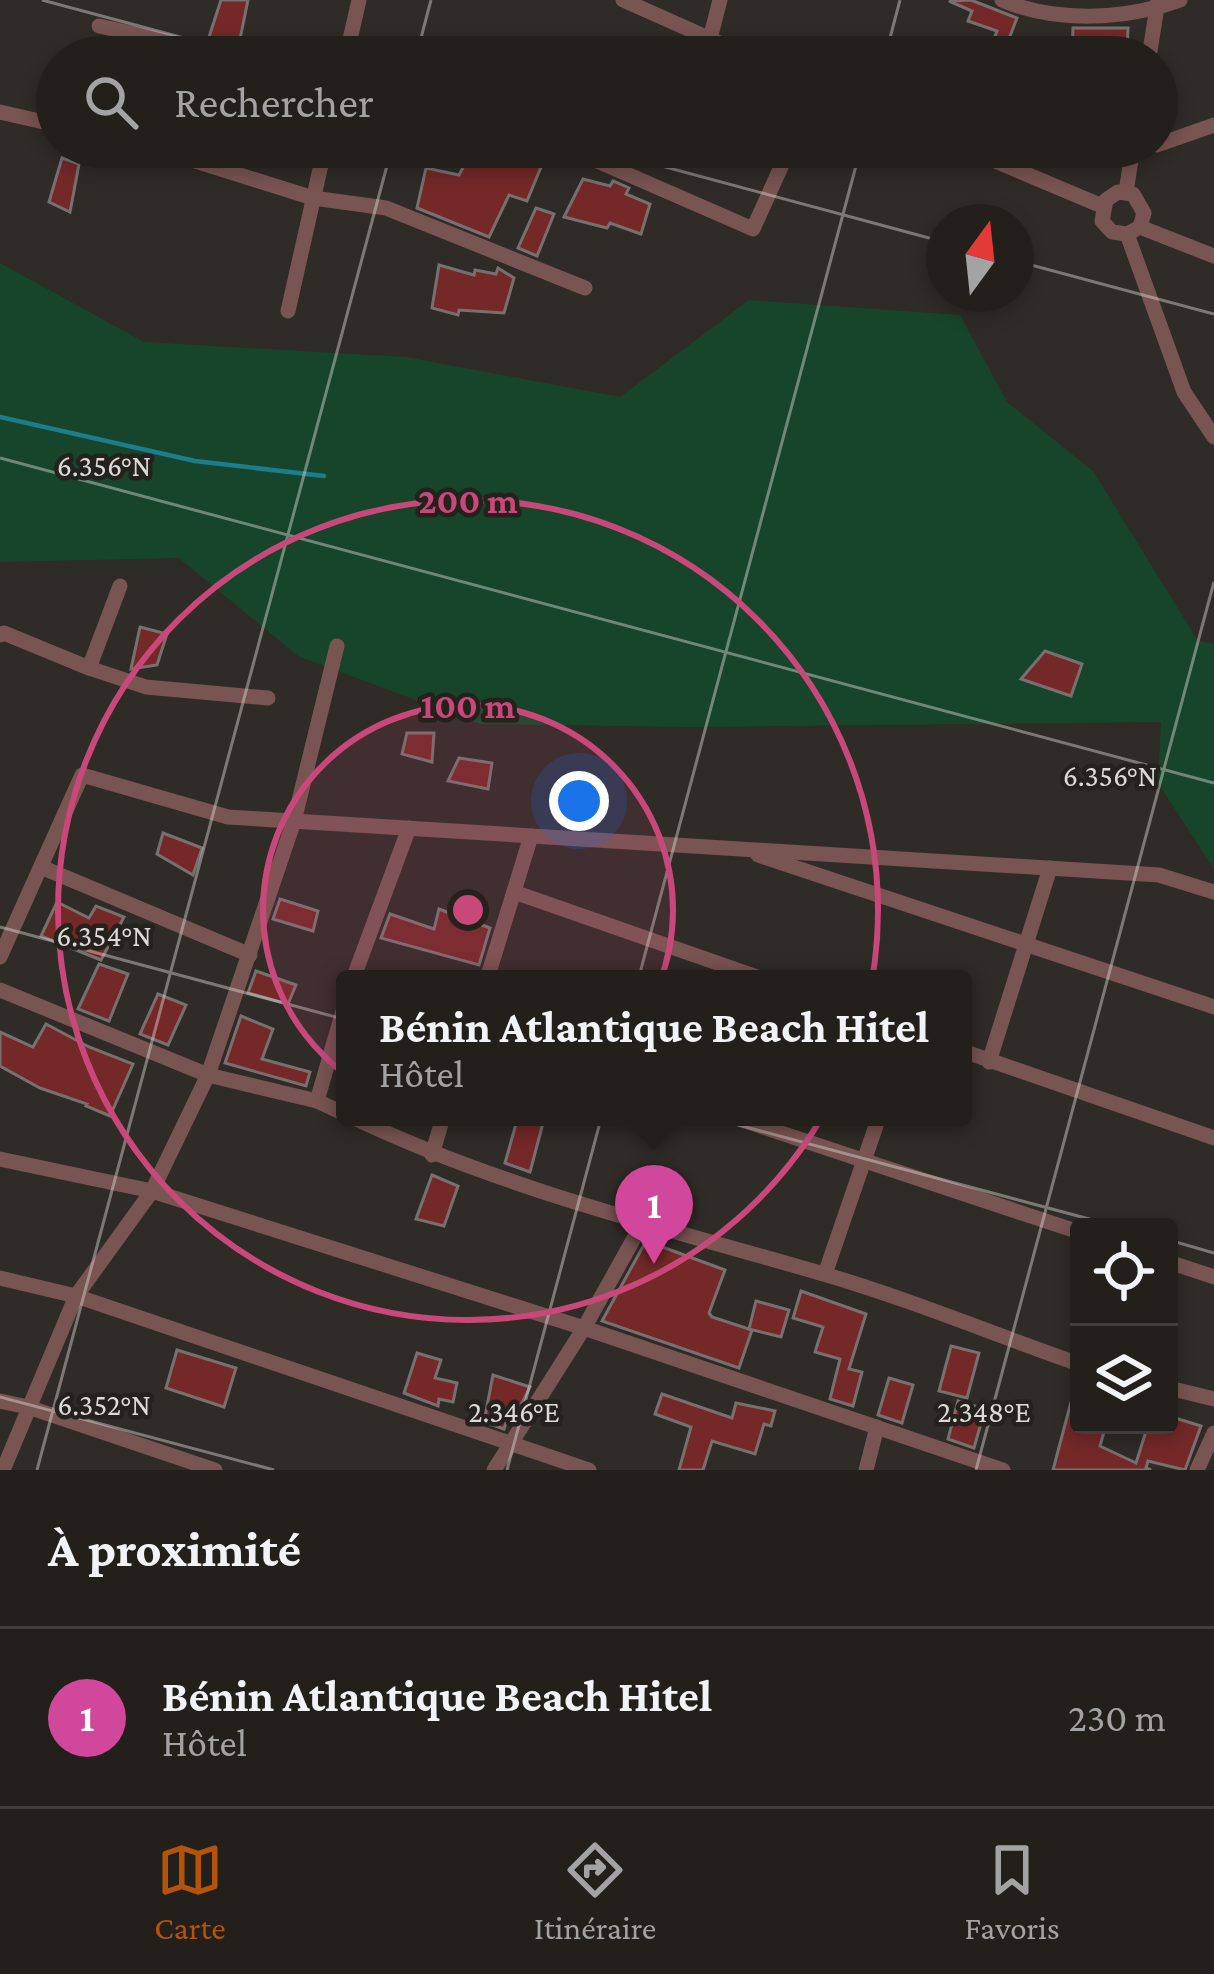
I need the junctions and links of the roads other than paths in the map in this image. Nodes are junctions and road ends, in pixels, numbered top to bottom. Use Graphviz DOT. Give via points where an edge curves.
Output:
graph roads {
  1 [pos="358,0"];
  2 [pos="623,0"];
  3 [pos="721,0"];
  4 [pos="1180,0"];
  5 [pos="1009,2"];
  6 [pos="1157,4"];
  7 [pos="99,26"];
  8 [pos="144,36"];
  9 [pos="350,36"];
  10 [pos="703,36"];
  11 [pos="711,36"];
  12 [pos="1152,36"];
  13 [pos="0,112"];
  14 [pos="36,120"];
  15 [pos="1214,125"];
  16 [pos="1178,138"];
  17 [pos="218,168"];
  18 [pos="320,168"];
  19 [pos="613,168"];
  20 [pos="781,168"];
  21 [pos="1012,168"];
  22 [pos="1130,168"];
  23 [pos="1126,192"];
  24 [pos="314,198"];
  25 [pos="1102,206"];
  26 [pos="1133,230"];
  27 [pos="1214,256"];
  28 [pos="585,288"];
  29 [pos="288,311"];
  30 [pos="1214,436"];
  31 [pos="120,586"];
  32 [pos="0,635"];
  33 [pos="337,646"];
  34 [pos="89,668"];
  35 [pos="268,698"];
  36 [pos="294,821"];
  37 [pos="409,829"];
  38 [pos="531,836"];
  39 [pos="738,848"];
  40 [pos="41,867"];
  41 [pos="1050,868"];
  42 [pos="514,892"];
  43 [pos="1214,892"];
  44 [pos="1026,944"];
  45 [pos="250,955"];
  46 [pos="0,957"];
  47 [pos="356,970"];
  48 [pos="490,970"];
  49 [pos="737,970"];
  50 [pos="0,989"];
  51 [pos="1214,1007"];
  52 [pos="336,1035"];
  53 [pos="972,1055"];
  54 [pos="989,1061"];
  55 [pos="208,1075"];
  56 [pos="317,1101"];
  57 [pos="336,1110"];
  58 [pos="371,1126"];
  59 [pos="440,1126"];
  60 [pos="760,1126"];
  61 [pos="876,1126"];
  62 [pos="1214,1138"];
  63 [pos="432,1155"];
  64 [pos="0,1159"];
  65 [pos="864,1161"];
  66 [pos="152,1191"];
  67 [pos="641,1224"];
  68 [pos="1070,1229"];
  69 [pos="1178,1265"];
  70 [pos="825,1274"];
  71 [pos="1214,1277"];
  72 [pos="0,1278"];
  73 [pos="76,1296"];
  74 [pos="584,1328"];
  75 [pos="1070,1361"];
  76 [pos="1178,1390"];
  77 [pos="1214,1399"];
  78 [pos="0,1401"];
  79 [pos="28,1407"];
  80 [pos="877,1427"];
  81 [pos="1214,1433"];
  82 [pos="509,1443"];
  83 [pos="3,1470"];
  84 [pos="215,1470"];
  85 [pos="494,1470"];
  86 [pos="589,1470"];
  87 [pos="866,1470"];
  88 [pos="1003,1470"];
  89 [pos="1197,1470"];
  1 -- 9 [label="street"];
  2 -- 10 [label="street"];
  3 -- 11 [label="street"];
  4 -- 6 [label="street"];
  5 -- 6 [label="street" via="1041,15"];
  6 -- 12 [label="street"];
  7 -- 8 [label="street"];
  13 -- 14 [label="street"];
  15 -- 16 [label="street"];
  17 -- 24 [label="street"];
  18 -- 24 [label="street"];
  19 -- 20 [label="street" via="754,229"];
  21 -- 25 [label="street"];
  22 -- 23 [label="street"];
  23 -- 25 [label="street"];
  23 -- 26 [label="street" via="1143,206"];
  24 -- 28 [label="street" via="386,208"];
  24 -- 29 [label="street"];
  25 -- 26 [label="street" via="1106,227"];
  26 -- 27 [label="street"];
  26 -- 30 [label="street" via="1184,392"];
  31 -- 34 [label="street"];
  32 -- 34 [label="street"];
  33 -- 36 [label="street"];
  34 -- 35 [label="street" via="146,687"];
  36 -- 37 [label="street"];
  36 -- 40 [label="street" via="228,817 82,775"];
  36 -- 45 [label="street"];
  37 -- 38 [label="street"];
  37 -- 47 [label="street"];
  38 -- 39 [label="street"];
  38 -- 42 [label="street"];
  39 -- 41 [label="street"];
  39 -- 44 [label="street"];
  40 -- 45 [label="street"];
  40 -- 46 [label="street"];
  41 -- 43 [label="street" via="1159,874"];
  41 -- 44 [label="street"];
  42 -- 48 [label="street"];
  42 -- 49 [label="street"];
  44 -- 51 [label="street"];
  44 -- 54 [label="street"];
  45 -- 55 [label="street"];
  50 -- 55 [label="street"];
  52 -- 56 [label="street"];
  53 -- 54 [label="street"];
  54 -- 62 [label="street"];
  55 -- 56 [label="street"];
  55 -- 66 [label="street"];
  56 -- 57 [label="street"];
  58 -- 63 [label="street"];
  59 -- 63 [label="street"];
  60 -- 65 [label="street"];
  61 -- 65 [label="street"];
  63 -- 67 [label="street"];
  64 -- 66 [label="street"];
  65 -- 68 [label="street"];
  65 -- 70 [label="street"];
  66 -- 73 [label="street"];
  66 -- 74 [label="street"];
  67 -- 70 [label="street"];
  67 -- 74 [label="street"];
  69 -- 71 [label="street"];
  70 -- 75 [label="street"];
  72 -- 73 [label="street"];
  73 -- 79 [label="street"];
  73 -- 82 [label="street"];
  74 -- 80 [label="street"];
  74 -- 82 [label="street"];
  76 -- 77 [label="street"];
  78 -- 79 [label="street"];
  79 -- 83 [label="street"];
  79 -- 84 [label="street"];
  80 -- 87 [label="street"];
  80 -- 88 [label="street"];
  81 -- 89 [label="street"];
  82 -- 85 [label="street"];
  82 -- 86 [label="street"];
}
